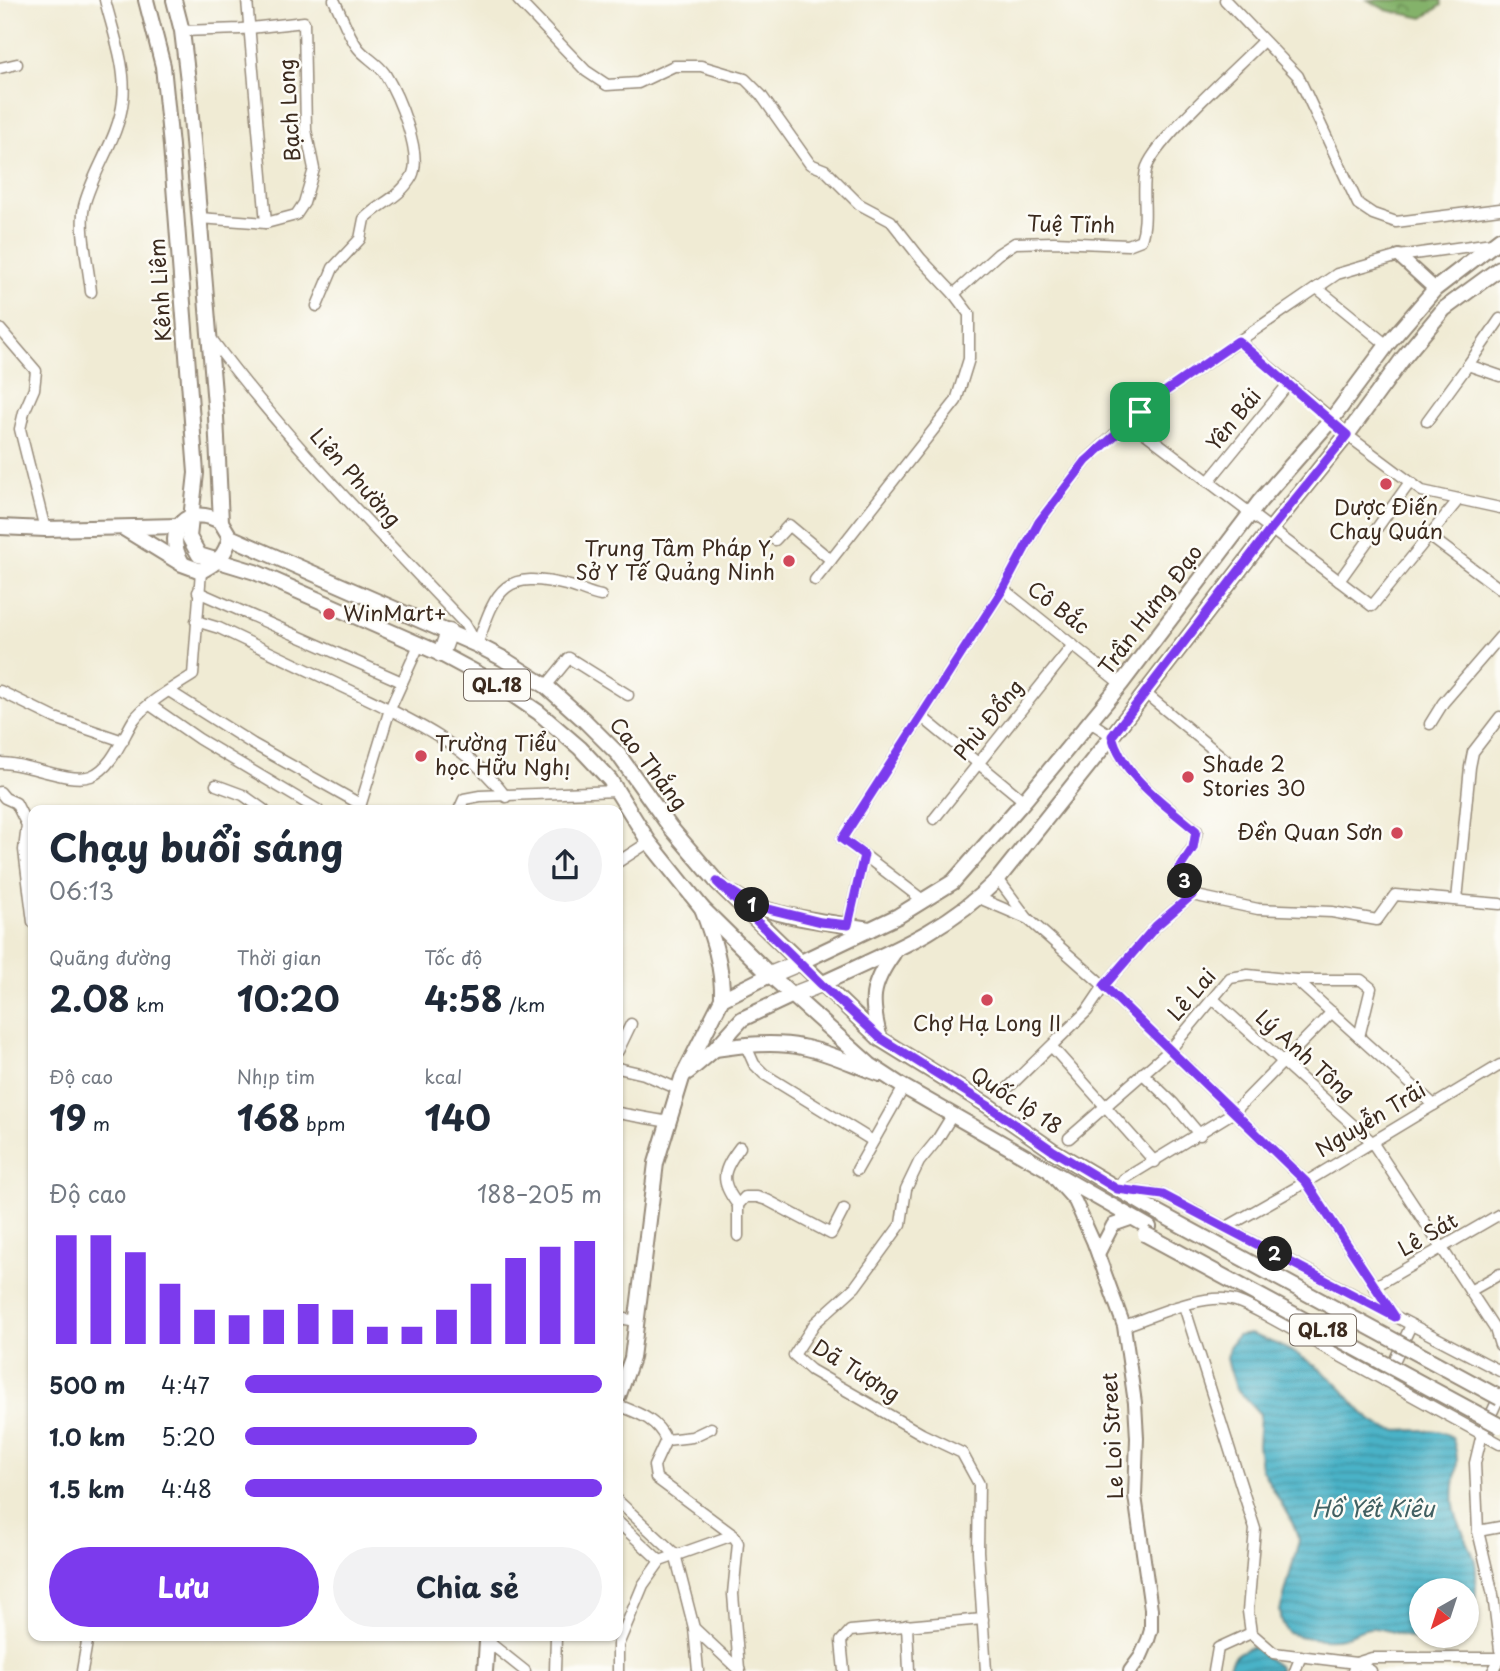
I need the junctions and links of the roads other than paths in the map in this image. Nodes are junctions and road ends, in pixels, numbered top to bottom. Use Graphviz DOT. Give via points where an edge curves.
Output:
graph roads {
  1 [pos="105,0"];
  2 [pos="146,0"];
  3 [pos="174,0"];
  4 [pos="247,0"];
  5 [pos="334,0"];
  6 [pos="518,0"];
  7 [pos="1225,0"];
  8 [pos="249,28"];
  9 [pos="182,31"];
  10 [pos="1263,41"];
  11 [pos="17,64"];
  12 [pos="0,68"];
  13 [pos="1500,209"];
  14 [pos="199,218"];
  15 [pos="266,223"];
  16 [pos="1498,241"];
  17 [pos="1399,256"];
  18 [pos="1500,268"];
  19 [pos="1317,288"];
  20 [pos="1435,289"];
  21 [pos="91,292"];
  22 [pos="954,294"];
  23 [pos="317,306"];
  24 [pos="1500,319"];
  25 [pos="0,329"];
  26 [pos="208,334"];
  27 [pos="1238,341"];
  28 [pos="1388,345"];
  29 [pos="1468,365"];
  30 [pos="1500,376"];
  31 [pos="1289,383"];
  32 [pos="1332,419"];
  33 [pos="1129,421"];
  34 [pos="1427,421"];
  35 [pos="1347,435"];
  36 [pos="1208,482"];
  37 [pos="1410,482"];
  38 [pos="1459,499"];
  39 [pos="1500,508"];
  40 [pos="1250,514"];
  41 [pos="192,516"];
  42 [pos="221,522"];
  43 [pos="178,526"];
  44 [pos="0,527"];
  45 [pos="45,528"];
  46 [pos="124,528"];
  47 [pos="1271,529"];
  48 [pos="1428,535"];
  49 [pos="230,537"];
  50 [pos="775,540"];
  51 [pos="831,560"];
  52 [pos="218,562"];
  53 [pos="182,564"];
  54 [pos="201,571"];
  55 [pos="815,580"];
  56 [pos="1339,581"];
  57 [pos="1003,589"];
  58 [pos="1500,589"];
  59 [pos="198,592"];
  60 [pos="601,596"];
  61 [pos="196,621"];
  62 [pos="449,632"];
  63 [pos="1500,637"];
  64 [pos="419,645"];
  65 [pos="477,645"];
  66 [pos="1073,645"];
  67 [pos="441,654"];
  68 [pos="402,682"];
  69 [pos="1121,684"];
  70 [pos="546,686"];
  71 [pos="0,691"];
  72 [pos="169,691"];
  73 [pos="1145,693"];
  74 [pos="628,695"];
  75 [pos="150,705"];
  76 [pos="390,709"];
  77 [pos="922,717"];
  78 [pos="1500,717"];
  79 [pos="1090,722"];
  80 [pos="1430,724"];
  81 [pos="1112,736"];
  82 [pos="123,741"];
  83 [pos="0,763"];
  84 [pos="979,763"];
  85 [pos="1232,765"];
  86 [pos="216,785"];
  87 [pos="618,791"];
  88 [pos="0,792"];
  89 [pos="506,797"];
  90 [pos="1024,802"];
  91 [pos="257,805"];
  92 [pos="310,805"];
  93 [pos="356,805"];
  94 [pos="360,805"];
  95 [pos="461,805"];
  96 [pos="934,819"];
  97 [pos="649,842"];
  98 [pos="864,855"];
  99 [pos="623,860"];
  100 [pos="998,879"];
  101 [pos="28,881"];
  102 [pos="717,882"];
  103 [pos="953,882"];
  104 [pos="1192,895"];
  105 [pos="979,898"];
  106 [pos="1457,900"];
  107 [pos="924,901"];
  108 [pos="1500,904"];
  109 [pos="702,908"];
  110 [pos="1028,919"];
  111 [pos="848,925"];
  112 [pos="869,929"];
  113 [pos="894,953"];
  114 [pos="801,962"];
  115 [pos="770,975"];
  116 [pos="1296,979"];
  117 [pos="821,984"];
  118 [pos="1104,986"];
  119 [pos="793,995"];
  120 [pos="722,999"];
  121 [pos="1213,999"];
  122 [pos="1332,1013"];
  123 [pos="631,1024"];
  124 [pos="1359,1037"];
  125 [pos="880,1038"];
  126 [pos="623,1041"];
  127 [pos="746,1046"];
  128 [pos="1052,1047"];
  129 [pos="715,1049"];
  130 [pos="1170,1050"];
  131 [pos="1283,1062"];
  132 [pos="1500,1065"];
  133 [pos="623,1069"];
  134 [pos="1142,1073"];
  135 [pos="889,1077"];
  136 [pos="680,1083"];
  137 [pos="904,1087"];
  138 [pos="1007,1089"];
  139 [pos="1106,1105"];
  140 [pos="1434,1105"];
  141 [pos="1234,1112"];
  142 [pos="623,1114"];
  143 [pos="953,1114"];
  144 [pos="669,1122"];
  145 [pos="1200,1135"];
  146 [pos="1069,1138"];
  147 [pos="873,1141"];
  148 [pos="1372,1142"];
  149 [pos="740,1147"];
  150 [pos="1155,1162"];
  151 [pos="857,1170"];
  152 [pos="1047,1170"];
  153 [pos="1306,1182"];
  154 [pos="1117,1189"];
  155 [pos="738,1205"];
  156 [pos="1154,1207"];
  157 [pos="844,1209"];
  158 [pos="1500,1214"];
  159 [pos="1141,1225"];
  160 [pos="1225,1228"];
  161 [pos="738,1236"];
  162 [pos="1442,1249"];
  163 [pos="1098,1254"];
  164 [pos="1500,1274"];
  165 [pos="1374,1287"];
  166 [pos="1470,1291"];
  167 [pos="1184,1306"];
  168 [pos="1395,1317"];
  169 [pos="623,1319"];
  170 [pos="638,1321"];
  171 [pos="1411,1325"];
  172 [pos="1124,1326"];
  173 [pos="1499,1339"];
  174 [pos="1500,1371"];
  175 [pos="1385,1381"];
  176 [pos="623,1383"];
  177 [pos="1500,1389"];
  178 [pos="1500,1396"];
  179 [pos="623,1407"];
  180 [pos="1500,1417"];
  181 [pos="1500,1426"];
  182 [pos="711,1428"];
  183 [pos="1482,1434"];
  184 [pos="666,1440"];
  185 [pos="1500,1444"];
  186 [pos="623,1506"];
  187 [pos="623,1527"];
  188 [pos="1500,1527"];
  189 [pos="1478,1531"];
  190 [pos="733,1535"];
  191 [pos="675,1554"];
  192 [pos="660,1561"];
  193 [pos="1496,1594"];
  194 [pos="983,1619"];
  195 [pos="623,1621"];
  196 [pos="907,1625"];
  197 [pos="694,1628"];
  198 [pos="1251,1633"];
  199 [pos="87,1641"];
  200 [pos="487,1641"];
  201 [pos="490,1641"];
  202 [pos="556,1641"];
  203 [pos="619,1641"];
  204 [pos="1500,1650"];
  205 [pos="1301,1656"];
  206 [pos="1500,1658"];
  207 [pos="1413,1660"];
  208 [pos="1355,1667"];
  209 [pos="740,1670"];
  210 [pos="82,1671"];
  211 [pos="485,1671"];
  212 [pos="525,1671"];
  213 [pos="555,1671"];
  214 [pos="618,1671"];
  215 [pos="698,1671"];
  216 [pos="844,1671"];
  217 [pos="909,1671"];
  218 [pos="986,1671"];
  219 [pos="1130,1671"];
  220 [pos="1214,1671"];
  221 [pos="1295,1671"];
  222 [pos="1371,1671"];
  223 [pos="1410,1671"];
  224 [pos="1493,1671"];
  1 -- 21 [label="street" via="124,81 114,134 84,206 82,225"];
  2 -- 41 [label="main road, Kênh Liêm / QL.18" via="163,66 171,146 196,474"];
  3 -- 9 [label="main road, Kênh Liêm"];
  4 -- 8 [label="street"];
  5 -- 23 [label="street" via="359,50 387,76 409,130 416,165 398,194 364,219 360,239 334,268"];
  6 -- 22 [label="street" via="586,71 607,85 638,83 674,66 701,66 746,79 810,164 825,170 859,204 891,221"];
  7 -- 10 [label="street"];
  8 -- 9 [label="street, Bạch Long"];
  8 -- 15 [label="street, Bạch Long"];
  8 -- 15 [label="street, Bạch Long" via="304,22 306,130 314,169 309,193 296,215"];
  9 -- 14 [label="main road, Kênh Liêm"];
  10 -- 13 [label="street" via="1298,76 1358,204 1396,222"];
  10 -- 22 [label="street, Tuệ Tĩnh" via="1155,152 1146,169 1141,240 1128,245 1015,243"];
  11 -- 12 [label="street"];
  14 -- 15 [label="street, Bạch Long"];
  14 -- 26 [label="main road, Kênh Liêm"];
  16 -- 17 [label="street"];
  16 -- 20 [label="main road, Trần Hưng Đạo"];
  17 -- 19 [label="street" via="1337,274"];
  17 -- 20 [label="street"];
  18 -- 35 [label="main road" via="1444,309"];
  19 -- 27 [label="street"];
  19 -- 28 [label="street"];
  20 -- 28 [label="main road, Trần Hưng Đạo"];
  22 -- 51 [label="street" via="969,314 970,335 969,359 956,401"];
  24 -- 29 [label="street"];
  25 -- 45 [label="street" via="36,371 20,429"];
  26 -- 42 [label="main road, Kênh Liêm"];
  26 -- 65 [label="street, Liên Phường" via="249,390 465,624"];
  27 -- 31 [label="street"];
  27 -- 33 [label="street"];
  28 -- 32 [label="main road, Trần Hưng Đạo"];
  29 -- 30 [label="street"];
  29 -- 34 [label="street"];
  31 -- 32 [label="street"];
  31 -- 36 [label="street, Yên Bái"];
  32 -- 35 [label="street"];
  32 -- 40 [label="main road, Trần Hưng Đạo"];
  33 -- 36 [label="street"];
  33 -- 57 [label="street" via="1086,461 1039,522"];
  35 -- 37 [label="street"];
  35 -- 47 [label="main road"];
  36 -- 40 [label="street"];
  37 -- 38 [label="street" via="1422,491"];
  37 -- 56 [label="street"];
  38 -- 39 [label="street"];
  38 -- 48 [label="street"];
  40 -- 47 [label="street"];
  40 -- 69 [label="main road, Trần Hưng Đạo"];
  41 -- 42 [label="main road" via="209,515"];
  41 -- 43 [label="main road"];
  41 -- 52 [label="main road, Kênh Liêm / QL.18" via="189,537 199,555"];
  42 -- 49 [label="main road, Kênh Liêm"];
  43 -- 46 [label="main road"];
  43 -- 53 [label="main road" via="173,540"];
  44 -- 45 [label="main road"];
  45 -- 46 [label="main road"];
  46 -- 53 [label="main road"];
  47 -- 56 [label="street"];
  47 -- 73 [label="main road"];
  48 -- 56 [label="street" via="1372,606"];
  48 -- 58 [label="street"];
  49 -- 52 [label="main road"];
  49 -- 62 [label="main road, Cao Thắng / QL.18"];
  50 -- 51 [label="street" via="789,525"];
  51 -- 55 [label="street"];
  52 -- 54 [label="main road"];
  52 -- 64 [label="main road, Cao Thắng / QL.18" via="255,572"];
  53 -- 54 [label="main road"];
  54 -- 59 [label="street"];
  57 -- 66 [label="street, Cô Bắc"];
  57 -- 77 [label="street"];
  59 -- 61 [label="street"];
  59 -- 68 [label="street"];
  60 -- 65 [label="street" via="538,580 513,583 495,598"];
  61 -- 72 [label="street" via="192,675"];
  61 -- 76 [label="street"];
  62 -- 65 [label="main road, Cao Thắng / QL.18"];
  62 -- 67 [label="highway"];
  63 -- 80 [label="street"];
  64 -- 67 [label="main road, Cao Thắng / QL.18"];
  64 -- 68 [label="street"];
  65 -- 70 [label="main road, Cao Thắng / QL.18"];
  66 -- 69 [label="street, Cô Bắc"];
  66 -- 84 [label="street, Phù Đổng"];
  67 -- 87 [label="main road, Cao Thắng / QL.18" via="538,712 580,748"];
  68 -- 76 [label="street"];
  69 -- 79 [label="main road, Trần Hưng Đạo"];
  70 -- 74 [label="street" via="569,658"];
  70 -- 102 [label="main road, Cao Thắng / QL.18" via="618,754 670,827"];
  71 -- 82 [label="street" via="55,718"];
  72 -- 75 [label="street"];
  72 -- 93 [label="street"];
  73 -- 81 [label="main road"];
  73 -- 85 [label="street"];
  75 -- 82 [label="street" via="135,718"];
  75 -- 92 [label="street"];
  76 -- 89 [label="street" via="449,742 495,781"];
  76 -- 94 [label="street"];
  77 -- 84 [label="street"];
  77 -- 98 [label="street" via="842,839"];
  78 -- 106 [label="street" via="1473,752"];
  79 -- 81 [label="street"];
  79 -- 90 [label="main road, Trần Hưng Đạo"];
  81 -- 100 [label="main road"];
  81 -- 104 [label="street" via="1117,753 1140,782 1196,831 1193,848 1179,869"];
  82 -- 83 [label="street" via="104,767 90,777"];
  84 -- 90 [label="street"];
  84 -- 96 [label="street, Phù Đổng"];
  86 -- 91 [label="street"];
  87 -- 89 [label="street"];
  87 -- 97 [label="main road, Cao Thắng / QL.18"];
  88 -- 101 [label="street" via="16,803 27,825"];
  89 -- 95 [label="street" via="480,796 464,799"];
  90 -- 103 [label="main road, Trần Hưng Đạo"];
  97 -- 99 [label="street"];
  97 -- 109 [label="main road, Cao Thắng / QL.18"];
  98 -- 107 [label="street"];
  98 -- 111 [label="street"];
  100 -- 105 [label="main road"];
  100 -- 110 [label="street"];
  102 -- 111 [label="main road" via="753,905"];
  102 -- 114 [label="main road, Cao Thắng / QL.18"];
  103 -- 105 [label="main road"];
  103 -- 107 [label="main road, Trần Hưng Đạo"];
  104 -- 106 [label="street" via="1258,909 1332,912 1377,920 1395,895"];
  104 -- 118 [label="street" via="1156,926"];
  105 -- 110 [label="street"];
  105 -- 113 [label="main road"];
  106 -- 108 [label="street"];
  107 -- 112 [label="main road, Trần Hưng Đạo"];
  109 -- 115 [label="main road, Cao Thắng / QL.18"];
  109 -- 120 [label="main road" via="723,977"];
  110 -- 118 [label="street"];
  111 -- 112 [label="main road"];
  112 -- 114 [label="main road, Trần Hưng Đạo"];
  113 -- 117 [label="main road"];
  113 -- 125 [label="main road" via="879,973 874,990 872,1008"];
  114 -- 115 [label="highway"];
  114 -- 117 [label="main road, Quốc lộ 18 / QL.18"];
  115 -- 119 [label="main road, QL.18"];
  115 -- 120 [label="main road"];
  116 -- 121 [label="street, Lê Lai" via="1230,978"];
  116 -- 122 [label="street"];
  116 -- 124 [label="street, Lê Lai" via="1361,980 1371,988"];
  117 -- 119 [label="highway"];
  117 -- 125 [label="main road, Quốc lộ 18 / QL.18"];
  118 -- 128 [label="street"];
  118 -- 130 [label="street"];
  119 -- 129 [label="main road" via="742,1019"];
  119 -- 135 [label="main road, QL.18"];
  120 -- 136 [label="main road"];
  121 -- 130 [label="street, Lê Lai"];
  121 -- 131 [label="street, Lý Anh Tông"];
  122 -- 124 [label="street"];
  122 -- 131 [label="street"];
  123 -- 126 [label="street"];
  124 -- 140 [label="street"];
  125 -- 154 [label="main road, Quốc lộ 18 / QL.18"];
  127 -- 129 [label="main road"];
  127 -- 135 [label="main road" via="804,1047"];
  127 -- 147 [label="street" via="764,1074"];
  128 -- 138 [label="street"];
  128 -- 139 [label="street"];
  129 -- 136 [label="main road"];
  130 -- 134 [label="street, Lê Lai"];
  130 -- 141 [label="street"];
  131 -- 141 [label="street"];
  131 -- 148 [label="street, Lý Anh Tông"];
  132 -- 140 [label="street, Nguyễn Trãi"];
  133 -- 136 [label="street"];
  134 -- 139 [label="street, Lê Lai"];
  134 -- 145 [label="street"];
  135 -- 137 [label="main road, QL.18"];
  136 -- 144 [label="main road"];
  137 -- 143 [label="main road, QL.18"];
  137 -- 147 [label="street"];
  139 -- 146 [label="street, Lê Lai"];
  139 -- 150 [label="street"];
  140 -- 148 [label="street, Nguyễn Trãi"];
  141 -- 145 [label="street"];
  141 -- 153 [label="street"];
  142 -- 144 [label="street"];
  143 -- 152 [label="main road, QL.18"];
  143 -- 194 [label="street, Dã Tượng" via="906,1189 901,1224 855,1287 815,1323 794,1355 811,1370 962,1453 979,1484"];
  144 -- 170 [label="main road" via="656,1163"];
  145 -- 150 [label="street"];
  147 -- 151 [label="street"];
  148 -- 153 [label="street, Nguyễn Trãi"];
  148 -- 162 [label="street, Lý Anh Tông"];
  149 -- 155 [label="street" via="725,1170 725,1185"];
  150 -- 154 [label="street" via="1124,1179"];
  152 -- 159 [label="main road, QL.18"];
  152 -- 163 [label="street, Le Loi Street" via="1075,1201"];
  153 -- 160 [label="street, Nguyễn Trãi"];
  153 -- 165 [label="street"];
  154 -- 156 [label="main road, QL.18"];
  154 -- 160 [label="street" via="1163,1195"];
  155 -- 157 [label="street" via="745,1197 757,1197 831,1234"];
  155 -- 161 [label="street"];
  156 -- 177 [label="main road, QL.18"];
  156 -- 178 [label="main road, QL.18, bridge"];
  158 -- 162 [label="street, Lê Sát"];
  159 -- 163 [label="street" via="1113,1225"];
  159 -- 180 [label="main road, QL.18"];
  159 -- 181 [label="main road, QL.18, bridge"];
  160 -- 168 [label="street"];
  162 -- 165 [label="street, Lê Sát"];
  162 -- 166 [label="street, Lý Anh Tông"];
  163 -- 172 [label="street, Le Loi Street"];
  164 -- 166 [label="street"];
  165 -- 168 [label="street"];
  166 -- 173 [label="street, Lý Anh Tông"];
  167 -- 172 [label="street"];
  167 -- 175 [label="street" via="1216,1298 1235,1300"];
  167 -- 198 [label="street" via="1255,1529 1248,1611"];
  168 -- 171 [label="street"];
  169 -- 170 [label="street"];
  170 -- 176 [label="main road"];
  171 -- 174 [label="street"];
  171 -- 175 [label="street"];
  172 -- 219 [label="street, Le Loi Street" via="1135,1403 1135,1496 1151,1609 1148,1640"];
  175 -- 183 [label="street"];
  178 -- 183 [label="street"];
  179 -- 184 [label="street" via="651,1420"];
  182 -- 184 [label="street" via="692,1437"];
  183 -- 185 [label="street"];
  183 -- 189 [label="street" via="1475,1463"];
  184 -- 190 [label="street" via="653,1466 656,1478"];
  186 -- 191 [label="street"];
  187 -- 192 [label="street"];
  188 -- 189 [label="street"];
  189 -- 193 [label="street"];
  190 -- 191 [label="street"];
  190 -- 209 [label="street" via="738,1543 733,1594"];
  191 -- 192 [label="street"];
  191 -- 197 [label="street"];
  192 -- 195 [label="street"];
  193 -- 204 [label="street"];
  194 -- 196 [label="street"];
  194 -- 218 [label="street, Dã Tượng"];
  196 -- 216 [label="street" via="845,1634 841,1641"];
  196 -- 217 [label="street"];
  197 -- 209 [label="street"];
  197 -- 215 [label="street"];
  198 -- 205 [label="street" via="1274,1653"];
  198 -- 220 [label="street" via="1218,1648"];
  199 -- 210 [label="street"];
  200 -- 211 [label="main road"];
  201 -- 212 [label="street"];
  202 -- 213 [label="street"];
  203 -- 214 [label="street"];
  205 -- 208 [label="street"];
  205 -- 221 [label="street"];
  206 -- 207 [label="street"];
  206 -- 224 [label="street"];
  207 -- 208 [label="street" via="1372,1658"];
  207 -- 223 [label="street"];
  208 -- 222 [label="street"];
}
